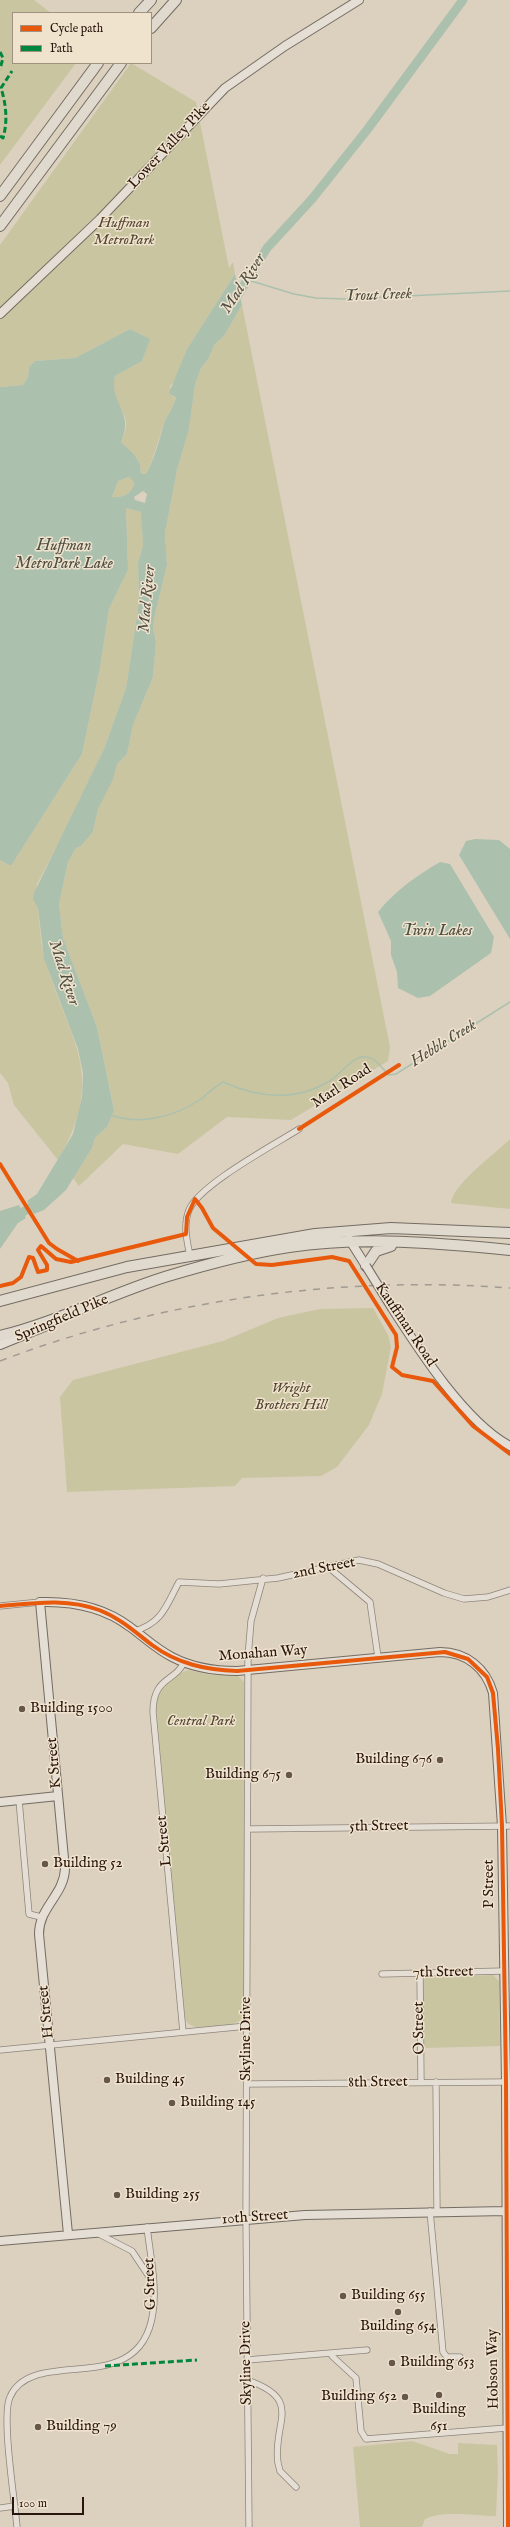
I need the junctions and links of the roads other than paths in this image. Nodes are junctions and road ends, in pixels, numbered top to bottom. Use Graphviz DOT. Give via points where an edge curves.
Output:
graph roads {
  1 [pos="151,0"];
  2 [pos="176,0"];
  3 [pos="359,0"];
  4 [pos="140,12"];
  5 [pos="152,27"];
  6 [pos="97,64"];
  7 [pos="120,64"];
  8 [pos="0,196"];
  9 [pos="0,226"];
  10 [pos="0,314"];
  11 [pos="299,1129"];
  12 [pos="342,1231"];
  13 [pos="510,1233"];
  14 [pos="352,1243"];
  15 [pos="478,1247"];
  16 [pos="510,1250"];
  17 [pos="190,1256"];
  18 [pos="366,1266"];
  19 [pos="99,1275"];
  20 [pos="123,1292"];
  21 [pos="0,1301"];
  22 [pos="0,1305"];
  23 [pos="0,1336"];
  24 [pos="0,1345"];
  25 [pos="510,1446"];
  26 [pos="327,1566"];
  27 [pos="263,1578"];
  28 [pos="510,1590"];
  29 [pos="40,1602"];
  30 [pos="0,1606"];
  31 [pos="135,1631"];
  32 [pos="378,1657"];
  33 [pos="184,1662"];
  34 [pos="248,1669"];
  35 [pos="58,1796"];
  36 [pos="19,1800"];
  37 [pos="0,1802"];
  38 [pos="506,1826"];
  39 [pos="248,1829"];
  40 [pos="41,1917"];
  41 [pos="503,1971"];
  42 [pos="420,1973"];
  43 [pos="382,1974"];
  44 [pos="510,2024"];
  45 [pos="247,2026"];
  46 [pos="184,2032"];
  47 [pos="505,2040"];
  48 [pos="50,2045"];
  49 [pos="0,2050"];
  50 [pos="421,2082"];
  51 [pos="436,2082"];
  52 [pos="508,2082"];
  53 [pos="247,2084"];
  54 [pos="434,2211"];
  55 [pos="508,2211"];
  56 [pos="246,2219"];
  57 [pos="147,2227"];
  58 [pos="94,2232"];
  59 [pos="68,2234"];
  60 [pos="0,2241"];
  61 [pos="153,2283"];
  62 [pos="508,2314"];
  63 [pos="367,2350"];
  64 [pos="332,2353"];
  65 [pos="460,2357"];
  66 [pos="247,2360"];
  67 [pos="248,2380"];
  68 [pos="507,2428"];
  69 [pos="296,2487"];
  70 [pos="15,2506"];
  71 [pos="0,2508"];
  72 [pos="17,2527"];
  73 [pos="249,2527"];
  74 [pos="508,2527"];
  1 -- 4 [label="highway"];
  2 -- 5 [label="highway"];
  3 -- 10 [label="street, Lower Valley Pike" via="285,46 226,88 105,214"];
  6 -- 8 [label="highway"];
  7 -- 9 [label="highway"];
  11 -- 17 [label="street" via="202,1193 188,1212 186,1234"];
  12 -- 13 [label="highway" via="414,1228"];
  12 -- 14 [label="street, Kauffman Road"];
  12 -- 17 [label="highway"];
  14 -- 15 [label="highway" via="420,1243"];
  14 -- 18 [label="street, Kauffman Road"];
  14 -- 20 [label="highway" via="290,1247 226,1260 166,1276"];
  15 -- 16 [label="highway"];
  15 -- 18 [label="highway" via="384,1247 374,1254"];
  17 -- 19 [label="highway"];
  18 -- 25 [label="street, Kauffman Road, bridge" via="422,1354 458,1399 498,1438"];
  19 -- 21 [label="highway"];
  19 -- 22 [label="street, Springfield Pike"];
  20 -- 23 [label="highway"];
  20 -- 24 [label="street, Springfield Pike"];
  26 -- 27 [label="street, 2nd Street" via="281,1577"];
  26 -- 28 [label="street, 2nd Street" via="355,1560 369,1561 464,1599 488,1597"];
  26 -- 32 [label="street" via="370,1602"];
  27 -- 31 [label="street, 2nd Street" via="219,1584 179,1582 158,1620 148,1627"];
  27 -- 34 [label="street, Skyline Drive" via="251,1621"];
  29 -- 30 [label="street, Monahan Way"];
  29 -- 31 [label="street, Monahan Way" via="86,1606 114,1617"];
  29 -- 35 [label="street, K Street"];
  31 -- 33 [label="street, Monahan Way" via="157,1648"];
  32 -- 34 [label="street, Monahan Way"];
  32 -- 38 [label="street, P Street" via="450,1652 468,1659 484,1673 494,1699"];
  33 -- 34 [label="street, Monahan Way" via="214,1670"];
  33 -- 46 [label="street, L Street" via="182,1668 161,1684 155,1694 153,1706"];
  34 -- 39 [label="street, Skyline Drive"];
  35 -- 36 [label="street"];
  35 -- 40 [label="street, K Street" via="64,1878 60,1890"];
  36 -- 37 [label="street"];
  36 -- 40 [label="street" via="29,1914"];
  38 -- 39 [label="street, 5th Street"];
  38 -- 41 [label="street, P Street"];
  39 -- 45 [label="street, Skyline Drive"];
  40 -- 48 [label="street, H Street" via="40,1938"];
  41 -- 42 [label="street, 7th Street"];
  41 -- 47 [label="street, P Street"];
  42 -- 43 [label="street, 7th Street"];
  42 -- 50 [label="street, O Street"];
  44 -- 47 [label="street"];
  45 -- 46 [label="street"];
  45 -- 53 [label="street, Skyline Drive"];
  46 -- 48 [label="street"];
  47 -- 52 [label="street, P Street"];
  48 -- 49 [label="street"];
  48 -- 59 [label="street, H Street"];
  50 -- 51 [label="street, 8th Street"];
  50 -- 53 [label="street, 8th Street"];
  51 -- 52 [label="street, 8th Street"];
  51 -- 54 [label="street"];
  52 -- 55 [label="street, P Street"];
  53 -- 56 [label="street, Skyline Drive"];
  54 -- 55 [label="street, 10th Street"];
  54 -- 56 [label="street, 10th Street"];
  54 -- 65 [label="street" via="443,2352 447,2357"];
  55 -- 62 [label="street, Hobson Way"];
  56 -- 57 [label="street, 10th Street"];
  56 -- 66 [label="street, Skyline Drive"];
  57 -- 58 [label="street, 10th Street"];
  57 -- 61 [label="street, G Street"];
  58 -- 59 [label="street, 10th Street"];
  58 -- 61 [label="street" via="132,2251"];
  59 -- 60 [label="street, 10th Street"];
  61 -- 70 [label="street, G Street" via="153,2312 143,2339 126,2357 105,2366 37,2374 22,2381 13,2392 8,2402 7,2417"];
  62 -- 68 [label="street, Hobson Way"];
  63 -- 64 [label="street"];
  64 -- 66 [label="street"];
  64 -- 68 [label="street" via="332,2356 356,2378 362,2431 366,2439"];
  66 -- 67 [label="street, Skyline Drive"];
  67 -- 69 [label="street" via="268,2388 280,2400 282,2416 278,2464 283,2474"];
  67 -- 73 [label="street, Skyline Drive"];
  68 -- 74 [label="street, Hobson Way"];
  70 -- 71 [label="street"];
  70 -- 72 [label="street"];
}
